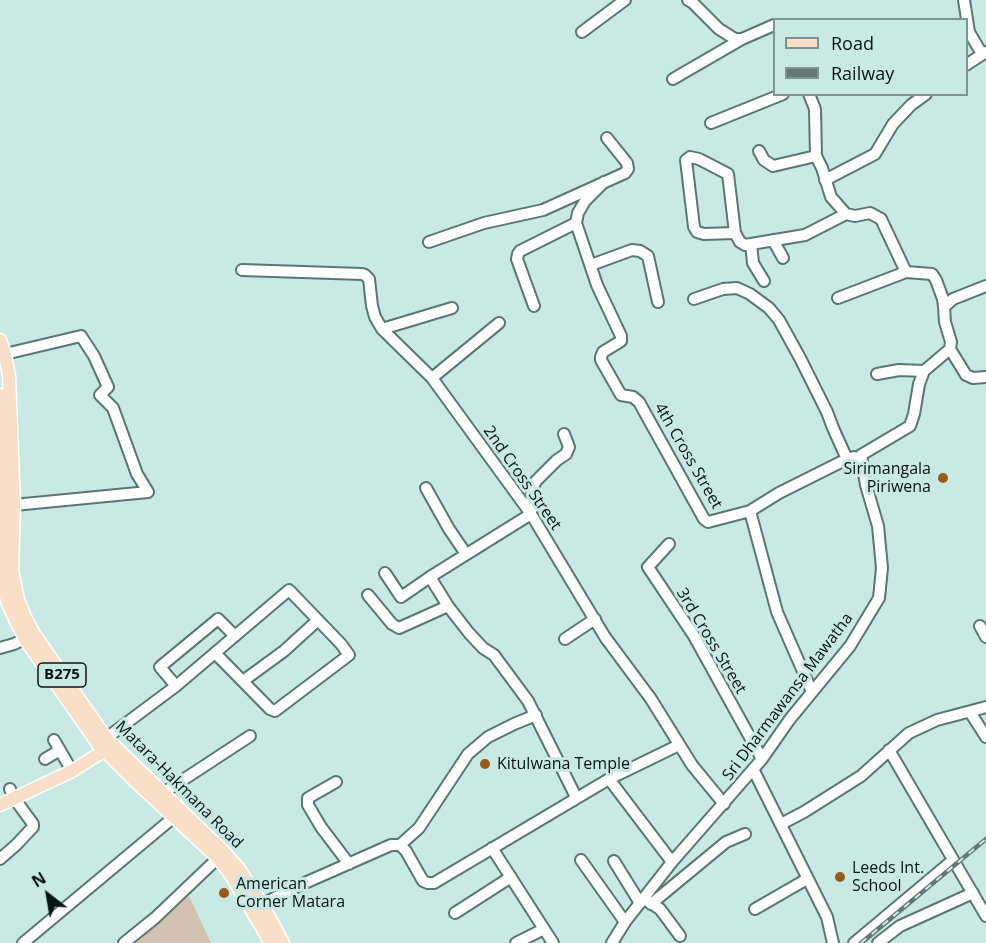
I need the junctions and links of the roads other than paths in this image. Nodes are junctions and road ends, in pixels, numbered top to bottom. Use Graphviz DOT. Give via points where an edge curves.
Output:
graph roads {
  1 [pos="625,0"];
  2 [pos="964,0"];
  3 [pos="692,1"];
  4 [pos="967,18"];
  5 [pos="773,25"];
  6 [pos="968,26"];
  7 [pos="582,32"];
  8 [pos="742,39"];
  9 [pos="984,53"];
  10 [pos="968,64"];
  11 [pos="673,79"];
  12 [pos="778,96"];
  13 [pos="810,96"];
  14 [pos="923,96"];
  15 [pos="711,123"];
  16 [pos="608,138"];
  17 [pos="759,151"];
  18 [pos="816,156"];
  19 [pos="825,180"];
  20 [pos="604,182"];
  21 [pos="846,214"];
  22 [pos="576,224"];
  23 [pos="735,233"];
  24 [pos="772,240"];
  25 [pos="429,242"];
  26 [pos="752,244"];
  27 [pos="783,258"];
  28 [pos="591,266"];
  29 [pos="242,270"];
  30 [pos="906,272"];
  31 [pos="764,281"];
  32 [pos="986,286"];
  33 [pos="694,298"];
  34 [pos="838,298"];
  35 [pos="658,302"];
  36 [pos="534,306"];
  37 [pos="944,306"];
  38 [pos="452,308"];
  39 [pos="500,323"];
  40 [pos="382,329"];
  41 [pos="0,340"];
  42 [pos="950,349"];
  43 [pos="5,354"];
  44 [pos="924,371"];
  45 [pos="877,374"];
  46 [pos="986,377"];
  47 [pos="5,378"];
  48 [pos="432,378"];
  49 [pos="0,395"];
  50 [pos="564,434"];
  51 [pos="861,455"];
  52 [pos="847,459"];
  53 [pos="426,488"];
  54 [pos="14,505"];
  55 [pos="750,511"];
  56 [pos="531,514"];
  57 [pos="669,544"];
  58 [pos="466,554"];
  59 [pos="1,571"];
  60 [pos="385,573"];
  61 [pos="430,577"];
  62 [pos="368,595"];
  63 [pos="448,606"];
  64 [pos="318,620"];
  65 [pos="595,620"];
  66 [pos="980,626"];
  67 [pos="29,636"];
  68 [pos="235,636"];
  69 [pos="986,637"];
  70 [pos="565,639"];
  71 [pos="0,648"];
  72 [pos="215,653"];
  73 [pos="243,681"];
  74 [pos="177,686"];
  75 [pos="812,692"];
  76 [pos="986,707"];
  77 [pos="970,712"];
  78 [pos="536,715"];
  79 [pos="250,736"];
  80 [pos="986,737"];
  81 [pos="54,740"];
  82 [pos="105,744"];
  83 [pos="679,745"];
  84 [pos="60,750"];
  85 [pos="889,750"];
  86 [pos="45,759"];
  87 [pos="762,759"];
  88 [pos="753,769"];
  89 [pos="72,771"];
  90 [pos="609,779"];
  91 [pos="336,782"];
  92 [pos="12,793"];
  93 [pos="163,793"];
  94 [pos="576,797"];
  95 [pos="724,804"];
  96 [pos="0,805"];
  97 [pos="174,817"];
  98 [pos="781,824"];
  99 [pos="745,834"];
  100 [pos="400,845"];
  101 [pos="492,848"];
  102 [pos="218,858"];
  103 [pos="0,859"];
  104 [pos="581,860"];
  105 [pos="953,860"];
  106 [pos="614,861"];
  107 [pos="672,862"];
  108 [pos="349,864"];
  109 [pos="511,877"];
  110 [pos="807,879"];
  111 [pos="979,898"];
  112 [pos="645,901"];
  113 [pos="257,907"];
  114 [pos="755,909"];
  115 [pos="455,913"];
  116 [pos="986,916"];
  117 [pos="625,922"];
  118 [pos="544,929"];
  119 [pos="680,936"];
  120 [pos="881,942"];
  121 [pos="23,943"];
  122 [pos="124,943"];
  123 [pos="271,943"];
  124 [pos="283,943"];
  125 [pos="516,943"];
  126 [pos="553,943"];
  127 [pos="612,943"];
  128 [pos="833,943"];
  129 [pos="854,943"];
  1 -- 7 [label="street"];
  2 -- 4 [label="street"];
  3 -- 8 [label="street" via="719,29"];
  5 -- 8 [label="street"];
  6 -- 9 [label="street"];
  8 -- 11 [label="street"];
  9 -- 10 [label="street"];
  12 -- 15 [label="street"];
  13 -- 18 [label="street" via="815,109"];
  14 -- 19 [label="street" via="893,124 875,154"];
  16 -- 20 [label="street" via="628,169"];
  17 -- 18 [label="street" via="773,166"];
  18 -- 19 [label="street"];
  19 -- 21 [label="street" via="831,197"];
  20 -- 22 [label="street" via="585,201"];
  20 -- 25 [label="street" via="543,210 484,223"];
  21 -- 24 [label="street" via="805,235"];
  21 -- 30 [label="street" via="870,213 881,219"];
  22 -- 28 [label="street, 4th Cross Street"];
  22 -- 36 [label="street" via="518,254"];
  23 -- 23 [label="street" via="728,174 690,157 686,160 694,227 704,234"];
  23 -- 26 [label="street" via="740,242"];
  24 -- 26 [label="street"];
  24 -- 27 [label="street"];
  26 -- 31 [label="street" via="753,263"];
  28 -- 35 [label="street" via="632,250 640,251 648,256"];
  28 -- 55 [label="street, 4th Cross Street" via="621,336 621,341 603,352 601,360 621,395 639,402 704,519 708,522"];
  29 -- 40 [label="street, 2nd Cross Street" via="362,274 369,279 372,306"];
  30 -- 34 [label="street"];
  30 -- 37 [label="street" via="932,274"];
  32 -- 37 [label="street"];
  33 -- 52 [label="street" via="737,288 769,308 800,358"];
  37 -- 42 [label="street"];
  38 -- 40 [label="street"];
  39 -- 48 [label="street"];
  40 -- 48 [label="street, 2nd Cross Street"];
  41 -- 43 [label="main road, Matara-Hakmana Road / B275"];
  42 -- 44 [label="street"];
  42 -- 46 [label="street" via="966,375"];
  43 -- 47 [label="main road, Matara-Hakmana Road / B275"];
  43 -- 54 [label="street" via="81,336 108,387 100,395 113,408 137,474 148,492"];
  44 -- 45 [label="street"];
  44 -- 51 [label="street" via="910,426"];
  47 -- 54 [label="main road, Matara-Hakmana Road / B275"];
  48 -- 56 [label="street, 2nd Cross Street"];
  49 -- 59 [label="main road, Matara-Hakmana Road / B275" via="4,506"];
  50 -- 56 [label="street" via="569,447 532,489"];
  51 -- 52 [label="street"];
  51 -- 75 [label="street, Sri Dharmawansa Mawatha" via="878,526 882,568 879,598 850,646"];
  52 -- 55 [label="street"];
  53 -- 58 [label="street"];
  54 -- 67 [label="main road, Matara-Hakmana Road / B275" via="14,588"];
  55 -- 75 [label="street" via="777,612"];
  56 -- 58 [label="street"];
  56 -- 65 [label="street, 2nd Cross Street"];
  57 -- 87 [label="street, 3rd Cross Street" via="648,567 694,636"];
  58 -- 61 [label="street"];
  59 -- 67 [label="main road, Matara-Hakmana Road / B275" via="8,604"];
  60 -- 61 [label="street" via="401,597"];
  61 -- 63 [label="street"];
  62 -- 63 [label="street" via="399,628"];
  63 -- 78 [label="street" via="483,648 494,655"];
  64 -- 68 [label="street" via="289,590"];
  64 -- 73 [label="street"];
  64 -- 73 [label="street" via="349,655 275,711"];
  65 -- 70 [label="street"];
  65 -- 83 [label="street, 2nd Cross Street"];
  66 -- 69 [label="street"];
  67 -- 71 [label="street"];
  67 -- 82 [label="main road, Matara-Hakmana Road / B275"];
  68 -- 72 [label="street"];
  68 -- 74 [label="street" via="218,619 160,667"];
  72 -- 73 [label="street"];
  72 -- 74 [label="street"];
  74 -- 82 [label="street"];
  75 -- 87 [label="street, Sri Dharmawansa Mawatha"];
  76 -- 77 [label="street"];
  77 -- 80 [label="street"];
  77 -- 85 [label="street" via="909,733"];
  78 -- 94 [label="street"];
  78 -- 100 [label="street" via="488,737 468,754 419,828"];
  79 -- 93 [label="street"];
  81 -- 84 [label="street"];
  82 -- 89 [label="main road"];
  82 -- 93 [label="main road, Matara-Hakmana Road / B275"];
  82 -- 97 [label="main road, Matara-Hakmana Road / B275"];
  83 -- 90 [label="street"];
  83 -- 95 [label="street, 2nd Cross Street"];
  84 -- 86 [label="street"];
  84 -- 89 [label="street"];
  85 -- 98 [label="street" via="861,776"];
  85 -- 105 [label="street"];
  87 -- 88 [label="street, Sri Dharmawansa Mawatha"];
  88 -- 95 [label="street, Sri Dharmawansa Mawatha"];
  88 -- 98 [label="street"];
  89 -- 92 [label="main road"];
  90 -- 94 [label="street"];
  90 -- 107 [label="street"];
  91 -- 108 [label="street" via="308,798 308,805"];
  92 -- 96 [label="main road"];
  92 -- 103 [label="street" via="33,827"];
  93 -- 113 [label="main road, Matara-Hakmana Road / B275" via="239,869"];
  94 -- 101 [label="street"];
  95 -- 107 [label="street, Sri Dharmawansa Mawatha"];
  97 -- 102 [label="main road, Matara-Hakmana Road / B275"];
  97 -- 121 [label="street"];
  98 -- 110 [label="street"];
  99 -- 112 [label="street" via="726,842"];
  100 -- 101 [label="street" via="428,883"];
  100 -- 108 [label="street"];
  101 -- 109 [label="street"];
  102 -- 113 [label="main road, Matara-Hakmana Road / B275"];
  102 -- 122 [label="street"];
  104 -- 117 [label="street"];
  105 -- 111 [label="street"];
  105 -- 129 [label="street"];
  106 -- 112 [label="street"];
  107 -- 112 [label="street, Sri Dharmawansa Mawatha"];
  108 -- 113 [label="street"];
  109 -- 115 [label="street"];
  109 -- 118 [label="street"];
  110 -- 114 [label="street"];
  110 -- 128 [label="street" via="827,917"];
  111 -- 116 [label="street"];
  111 -- 120 [label="street" via="900,926"];
  112 -- 117 [label="street, Sri Dharmawansa Mawatha"];
  112 -- 119 [label="street" via="660,909"];
  113 -- 123 [label="main road, Matara-Hakmana Road / B275"];
  113 -- 124 [label="main road, Matara-Hakmana Road / B275"];
  117 -- 127 [label="street, Sri Dharmawansa Mawatha"];
  118 -- 125 [label="street"];
  118 -- 126 [label="street"];
}
